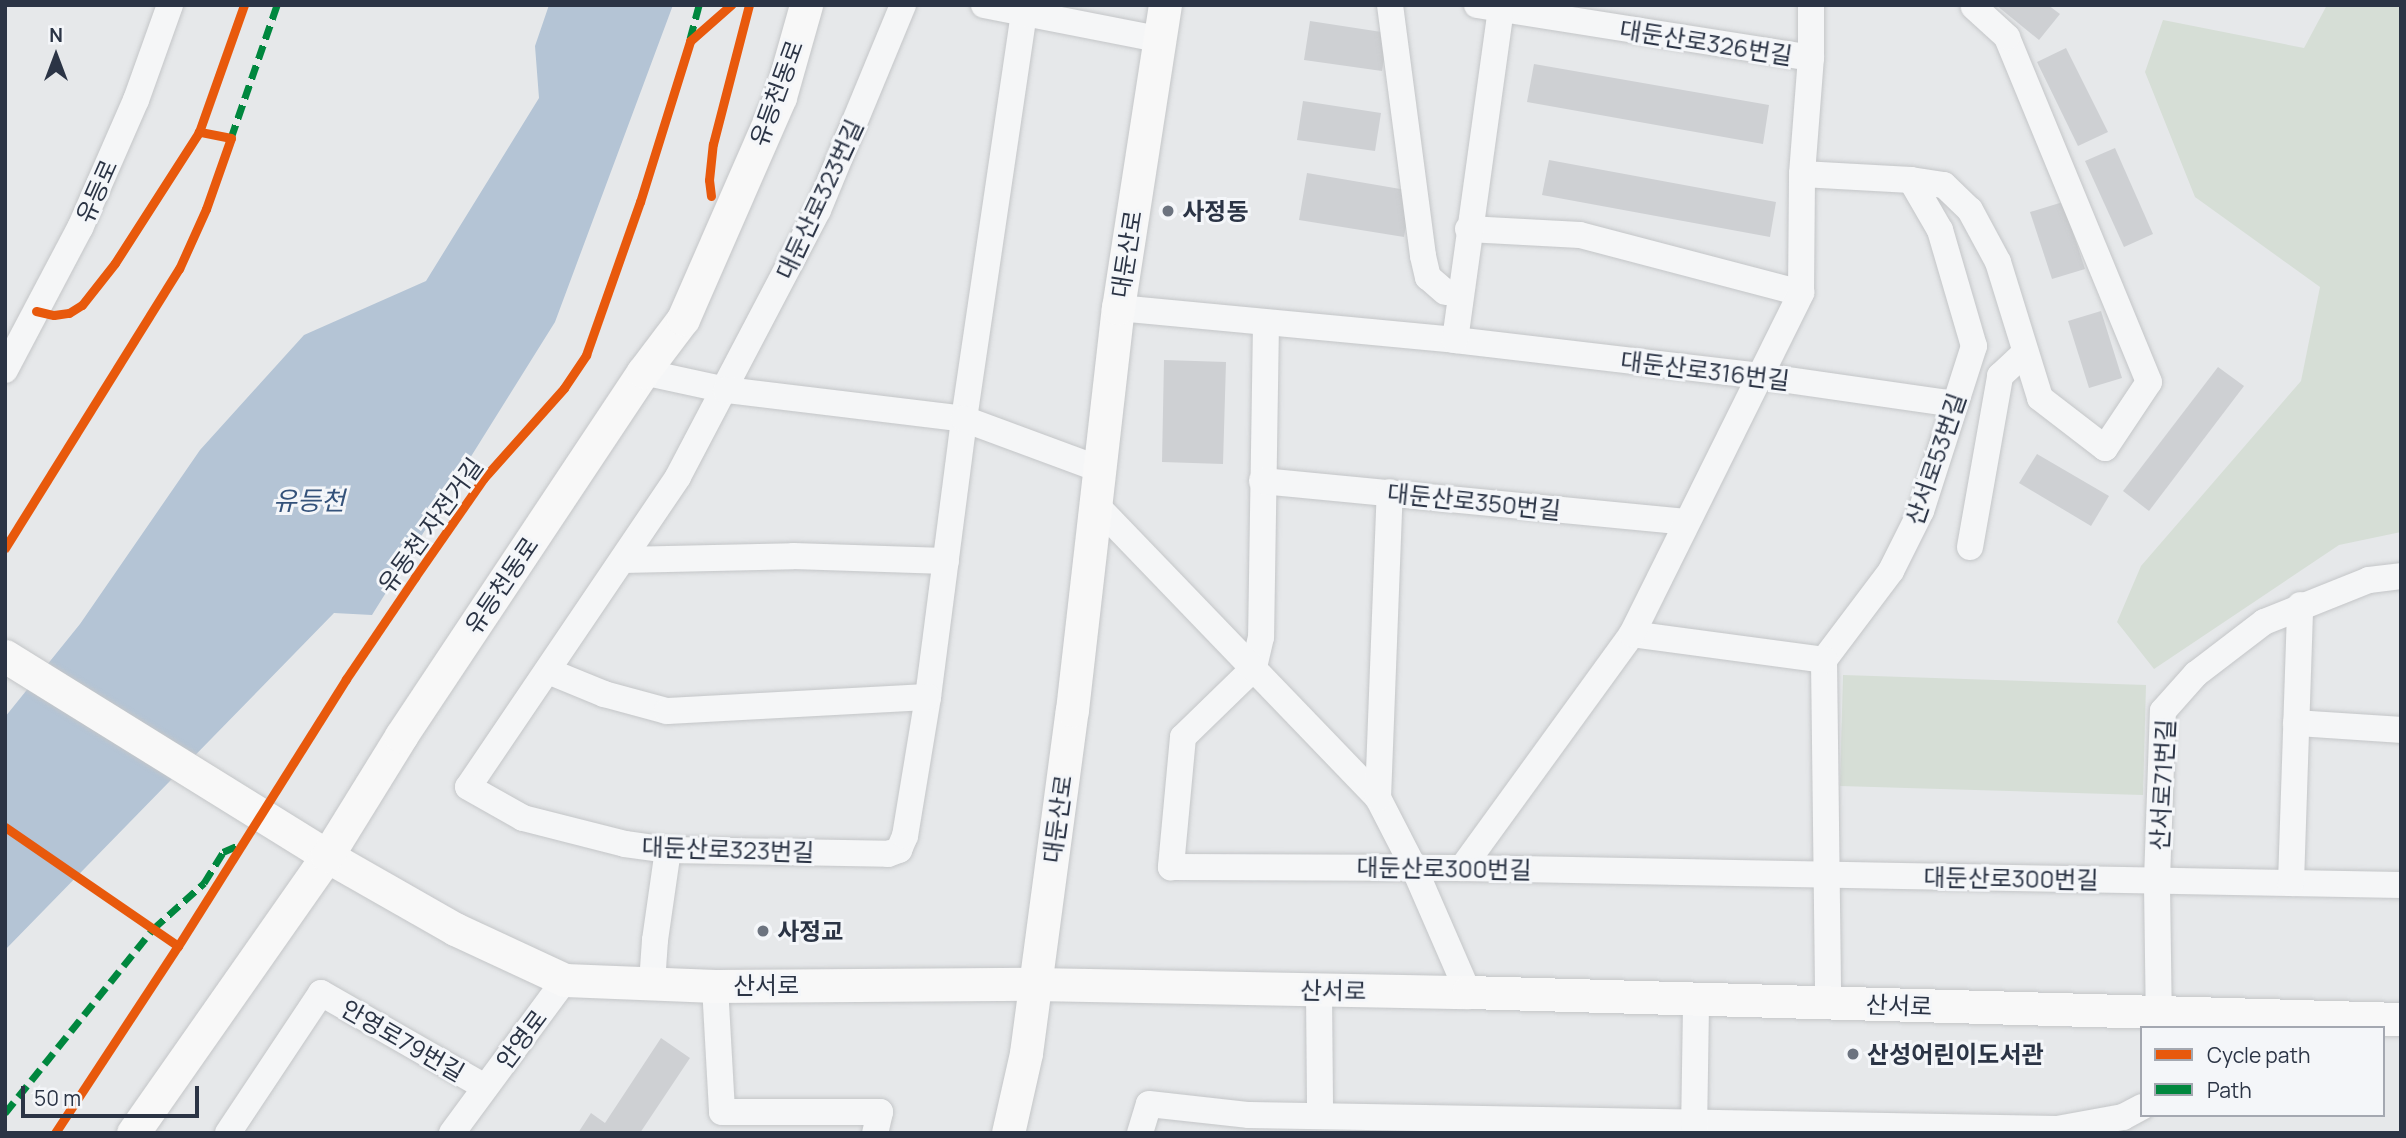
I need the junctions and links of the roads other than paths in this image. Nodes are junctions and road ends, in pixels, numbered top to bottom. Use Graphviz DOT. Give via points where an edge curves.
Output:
graph roads {
  1 [pos="170,5"];
  2 [pos="806,5"];
  3 [pos="903,5"];
  4 [pos="984,5"];
  5 [pos="1165,5"];
  6 [pos="1390,5"];
  7 [pos="1811,5"];
  8 [pos="1974,6"];
  9 [pos="1489,7"];
  10 [pos="1024,14"];
  11 [pos="1158,39"];
  12 [pos="1811,58"];
  13 [pos="1802,174"];
  14 [pos="1911,180"];
  15 [pos="1468,229"];
  16 [pos="1445,292"];
  17 [pos="1801,293"];
  18 [pos="1118,307"];
  19 [pos="1266,323"];
  20 [pos="1455,340"];
  21 [pos="2025,353"];
  22 [pos="5,370"];
  23 [pos="643,372"];
  24 [pos="1760,376"];
  25 [pos="726,390"];
  26 [pos="1955,404"];
  27 [pos="964,419"];
  28 [pos="1099,469"];
  29 [pos="1262,481"];
  30 [pos="1390,492"];
  31 [pos="1095,504"];
  32 [pos="1686,522"];
  33 [pos="1970,547"];
  34 [pos="623,560"];
  35 [pos="946,561"];
  36 [pos="2401,576"];
  37 [pos="2300,605"];
  38 [pos="1633,634"];
  39 [pos="5,656"];
  40 [pos="1824,660"];
  41 [pos="1254,668"];
  42 [pos="548,671"];
  43 [pos="928,697"];
  44 [pos="2297,723"];
  45 [pos="2401,730"];
  46 [pos="1378,798"];
  47 [pos="314,847"];
  48 [pos="668,850"];
  49 [pos="1413,867"];
  50 [pos="1462,867"];
  51 [pos="1827,875"];
  52 [pos="2157,880"];
  53 [pos="2291,883"];
  54 [pos="2401,885"];
  55 [pos="565,980"];
  56 [pos="652,983"];
  57 [pos="1035,984"];
  58 [pos="715,986"];
  59 [pos="1319,989"];
  60 [pos="1468,992"];
  61 [pos="1696,999"];
  62 [pos="1828,1003"];
  63 [pos="2401,1019"];
  64 [pos="2158,1020"];
  65 [pos="485,1087"];
  66 [pos="2140,1108"];
  67 [pos="1320,1115"];
  68 [pos="1249,1124"];
  69 [pos="1694,1127"];
  70 [pos="1935,1129"];
  71 [pos="133,1133"];
  72 [pos="228,1133"];
  73 [pos="452,1133"];
  74 [pos="875,1133"];
  75 [pos="1008,1133"];
  76 [pos="1140,1133"];
  1 -- 22 [label="street, 유등로" via="136,100 80,228"];
  2 -- 23 [label="main road, 유등천동로" via="780,97 682,319"];
  3 -- 25 [label="street, 대둔산로323번길" via="818,210"];
  4 -- 10 [label="street"];
  5 -- 11 [label="main road, 대둔산로"];
  6 -- 16 [label="street" via="1423,256 1428,277"];
  7 -- 12 [label="street"];
  8 -- 21 [label="street" via="2007,37 2149,382 2105,448 2040,398"];
  9 -- 12 [label="street, 대둔산로326번길"];
  9 -- 15 [label="street"];
  10 -- 11 [label="street"];
  10 -- 27 [label="street, 대둔산로323번길"];
  11 -- 18 [label="main road, 대둔산로"];
  12 -- 13 [label="street"];
  13 -- 14 [label="street"];
  13 -- 17 [label="street"];
  14 -- 21 [label="street" via="1944,185 1970,210 1998,262"];
  14 -- 26 [label="street, 산서로53번길" via="1940,230 1974,345"];
  15 -- 17 [label="street" via="1580,235"];
  15 -- 20 [label="street"];
  17 -- 24 [label="street"];
  18 -- 19 [label="street, 대둔산로316번길"];
  18 -- 28 [label="main road, 대둔산로"];
  19 -- 20 [label="street, 대둔산로316번길"];
  19 -- 29 [label="street"];
  20 -- 24 [label="street, 대둔산로316번길"];
  21 -- 33 [label="street" via="2000,376"];
  23 -- 25 [label="street"];
  23 -- 47 [label="main road, 유등천동로" via="401,736"];
  24 -- 26 [label="street, 대둔산로316번길"];
  24 -- 32 [label="street"];
  25 -- 27 [label="street"];
  25 -- 34 [label="street, 대둔산로323번길" via="678,477"];
  26 -- 40 [label="street, 산서로53번길" via="1921,512 1897,559"];
  27 -- 28 [label="street"];
  27 -- 35 [label="street, 대둔산로323번길"];
  28 -- 31 [label="main road, 대둔산로"];
  29 -- 30 [label="street, 대둔산로350번길"];
  29 -- 41 [label="street" via="1261,637"];
  30 -- 32 [label="street, 대둔산로350번길"];
  30 -- 46 [label="street"];
  31 -- 41 [label="street"];
  31 -- 57 [label="main road, 대둔산로"];
  32 -- 38 [label="street"];
  34 -- 35 [label="street" via="793,556"];
  34 -- 42 [label="street, 대둔산로323번길"];
  35 -- 43 [label="street, 대둔산로323번길"];
  36 -- 37 [label="street, 산서로71번길" via="2369,580"];
  37 -- 44 [label="street"];
  37 -- 52 [label="street, 산서로71번길" via="2264,622 2196,674 2163,711"];
  38 -- 40 [label="street"];
  38 -- 50 [label="street"];
  39 -- 47 [label="main road, 산서로"];
  40 -- 51 [label="street"];
  41 -- 46 [label="street"];
  41 -- 49 [label="street, 대둔산로300번길" via="1183,737 1171,867"];
  42 -- 43 [label="street" via="604,694 667,711"];
  42 -- 48 [label="street, 대둔산로323번길" via="468,787 523,818"];
  43 -- 48 [label="street, 대둔산로323번길" via="899,850 888,855"];
  44 -- 45 [label="street"];
  44 -- 53 [label="street"];
  46 -- 49 [label="street"];
  47 -- 55 [label="main road, 산서로" via="455,929"];
  47 -- 71 [label="main road, 유등천동로"];
  48 -- 56 [label="street"];
  49 -- 50 [label="street, 대둔산로300번길"];
  49 -- 60 [label="street"];
  50 -- 51 [label="street, 대둔산로300번길"];
  51 -- 52 [label="street, 대둔산로300번길"];
  51 -- 62 [label="street"];
  52 -- 53 [label="street, 대둔산로300번길"];
  52 -- 64 [label="street, 산서로71번길"];
  53 -- 54 [label="street, 대둔산로300번길"];
  55 -- 56 [label="main road, 산서로"];
  55 -- 65 [label="street, 안영로"];
  56 -- 58 [label="main road, 산서로"];
  57 -- 58 [label="main road, 산서로"];
  57 -- 59 [label="main road, 산서로"];
  57 -- 75 [label="main road, 대둔산로"];
  58 -- 74 [label="street" via="722,1112 880,1112"];
  59 -- 60 [label="main road, 산서로"];
  59 -- 67 [label="street"];
  60 -- 61 [label="main road, 산서로"];
  61 -- 62 [label="main road, 산서로"];
  61 -- 69 [label="street"];
  62 -- 64 [label="main road, 산서로"];
  63 -- 64 [label="main road, 산서로"];
  65 -- 72 [label="street, 안영로79번길" via="321,993"];
  65 -- 73 [label="street, 안영로"];
  66 -- 70 [label="street" via="2123,1117 2057,1129"];
  67 -- 68 [label="street"];
  67 -- 69 [label="street"];
  68 -- 76 [label="street" via="1149,1104"];
  69 -- 70 [label="street"];
}
